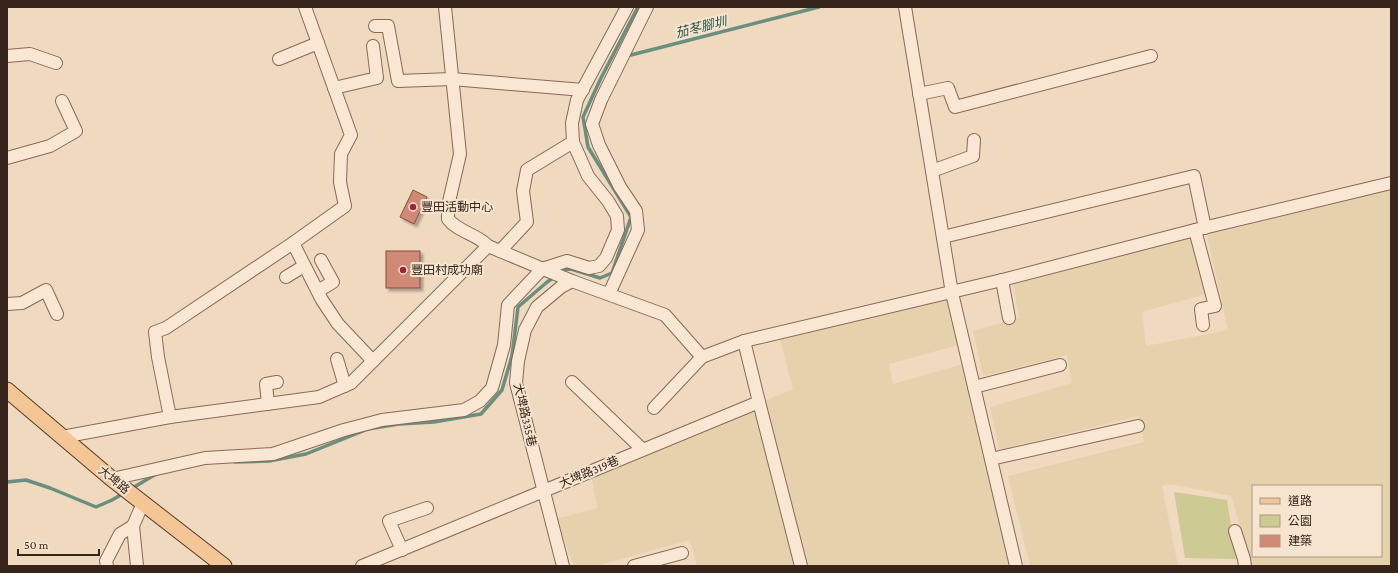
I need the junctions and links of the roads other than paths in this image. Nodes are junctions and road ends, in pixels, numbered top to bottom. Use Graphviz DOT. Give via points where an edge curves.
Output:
graph roads {
  1 [pos="305,7"];
  2 [pos="445,7"];
  3 [pos="627,7"];
  4 [pos="647,7"];
  5 [pos="905,7"];
  6 [pos="375,26"];
  7 [pos="318,43"];
  8 [pos="373,46"];
  9 [pos="7,56"];
  10 [pos="1151,56"];
  11 [pos="279,59"];
  12 [pos="56,62"];
  13 [pos="452,79"];
  14 [pos="334,88"];
  15 [pos="583,90"];
  16 [pos="919,94"];
  17 [pos="62,101"];
  18 [pos="974,140"];
  19 [pos="573,142"];
  20 [pos="7,158"];
  21 [pos="932,171"];
  22 [pos="1391,183"];
  23 [pos="1200,229"];
  24 [pos="943,236"];
  25 [pos="293,243"];
  26 [pos="488,246"];
  27 [pos="500,251"];
  28 [pos="321,260"];
  29 [pos="304,266"];
  30 [pos="542,269"];
  31 [pos="286,277"];
  32 [pos="1002,280"];
  33 [pos="572,281"];
  34 [pos="318,291"];
  35 [pos="952,292"];
  36 [pos="609,294"];
  37 [pos="7,304"];
  38 [pos="57,314"];
  39 [pos="1008,318"];
  40 [pos="1203,325"];
  41 [pos="744,341"];
  42 [pos="702,357"];
  43 [pos="336,359"];
  44 [pos="373,361"];
  45 [pos="1060,365"];
  46 [pos="277,382"];
  47 [pos="572,382"];
  48 [pos="345,386"];
  49 [pos="974,387"];
  50 [pos="7,390"];
  51 [pos="759,402"];
  52 [pos="268,404"];
  53 [pos="654,408"];
  54 [pos="170,417"];
  55 [pos="1138,426"];
  56 [pos="62,437"];
  57 [pos="642,449"];
  58 [pos="991,459"];
  59 [pos="112,479"];
  60 [pos="544,491"];
  61 [pos="143,503"];
  62 [pos="427,508"];
  63 [pos="133,526"];
  64 [pos="1235,531"];
  65 [pos="402,550"];
  66 [pos="682,552"];
  67 [pos="389,561"];
  68 [pos="107,566"];
  69 [pos="137,566"];
  70 [pos="224,566"];
  71 [pos="362,566"];
  72 [pos="562,566"];
  73 [pos="634,566"];
  74 [pos="801,566"];
  75 [pos="1016,566"];
  76 [pos="1245,566"];
  1 -- 7 [label="street"];
  2 -- 13 [label="street"];
  3 -- 15 [label="street"];
  4 -- 36 [label="street" via="601,100 592,124 602,152 636,211 638,230"];
  5 -- 16 [label="street"];
  6 -- 13 [label="street" via="388,26 398,81"];
  7 -- 11 [label="street"];
  7 -- 14 [label="street"];
  8 -- 14 [label="street" via="376,78"];
  9 -- 12 [label="street" via="30,54"];
  10 -- 16 [label="street" via="955,107 948,88"];
  13 -- 15 [label="street"];
  13 -- 26 [label="street" via="460,154 448,206 448,219 453,225"];
  14 -- 25 [label="street" via="351,135 341,154 340,182 345,206"];
  15 -- 19 [label="street" via="577,100 572,123"];
  16 -- 21 [label="street"];
  17 -- 20 [label="street" via="76,131 50,146"];
  18 -- 21 [label="street" via="972,156"];
  19 -- 27 [label="street" via="527,170 523,191 527,222"];
  19 -- 30 [label="street" via="588,176 617,216 618,230 606,258 599,266 589,268 567,262"];
  21 -- 24 [label="street"];
  22 -- 23 [label="street"];
  23 -- 24 [label="street" via="1194,176"];
  23 -- 32 [label="street"];
  23 -- 40 [label="street" via="1215,306 1201,309"];
  24 -- 35 [label="street"];
  25 -- 29 [label="street"];
  25 -- 54 [label="street" via="166,328 155,332"];
  26 -- 27 [label="street"];
  26 -- 44 [label="street"];
  27 -- 30 [label="street"];
  28 -- 34 [label="street" via="333,282"];
  29 -- 31 [label="street"];
  29 -- 34 [label="street"];
  30 -- 33 [label="street"];
  30 -- 59 [label="street" via="508,305 504,345 492,388 480,401 464,410 382,420 273,454 205,458"];
  32 -- 35 [label="street"];
  32 -- 39 [label="street"];
  33 -- 36 [label="street"];
  33 -- 60 [label="street, 大埤路335巷" via="537,307 526,330 518,361 516,383"];
  34 -- 44 [label="street" via="338,324"];
  35 -- 41 [label="street"];
  35 -- 49 [label="street"];
  36 -- 42 [label="street" via="665,315"];
  37 -- 38 [label="street" via="22,303 46,290"];
  41 -- 42 [label="street"];
  41 -- 51 [label="street"];
  42 -- 53 [label="street"];
  43 -- 48 [label="street"];
  44 -- 48 [label="street"];
  45 -- 49 [label="street"];
  46 -- 52 [label="street" via="266,384"];
  47 -- 57 [label="street"];
  48 -- 52 [label="street" via="319,397"];
  49 -- 58 [label="street"];
  50 -- 56 [label="main road, 大埤路"];
  51 -- 57 [label="street, 大埤路319巷"];
  51 -- 74 [label="street"];
  52 -- 54 [label="street"];
  54 -- 56 [label="street"];
  55 -- 58 [label="street"];
  56 -- 59 [label="main road, 大埤路"];
  57 -- 60 [label="street, 大埤路319巷"];
  58 -- 75 [label="street"];
  59 -- 61 [label="main road, 大埤路"];
  60 -- 65 [label="street, 大埤路319巷"];
  60 -- 72 [label="street, 大埤路335巷"];
  61 -- 63 [label="street"];
  61 -- 70 [label="main road, 大埤路"];
  62 -- 65 [label="street" via="389,521"];
  63 -- 68 [label="street" via="120,534 106,561"];
  63 -- 69 [label="street"];
  64 -- 76 [label="street"];
  65 -- 67 [label="street, 大埤路319巷"];
  66 -- 73 [label="street"];
  67 -- 71 [label="street, 大埤路319巷"];
}
